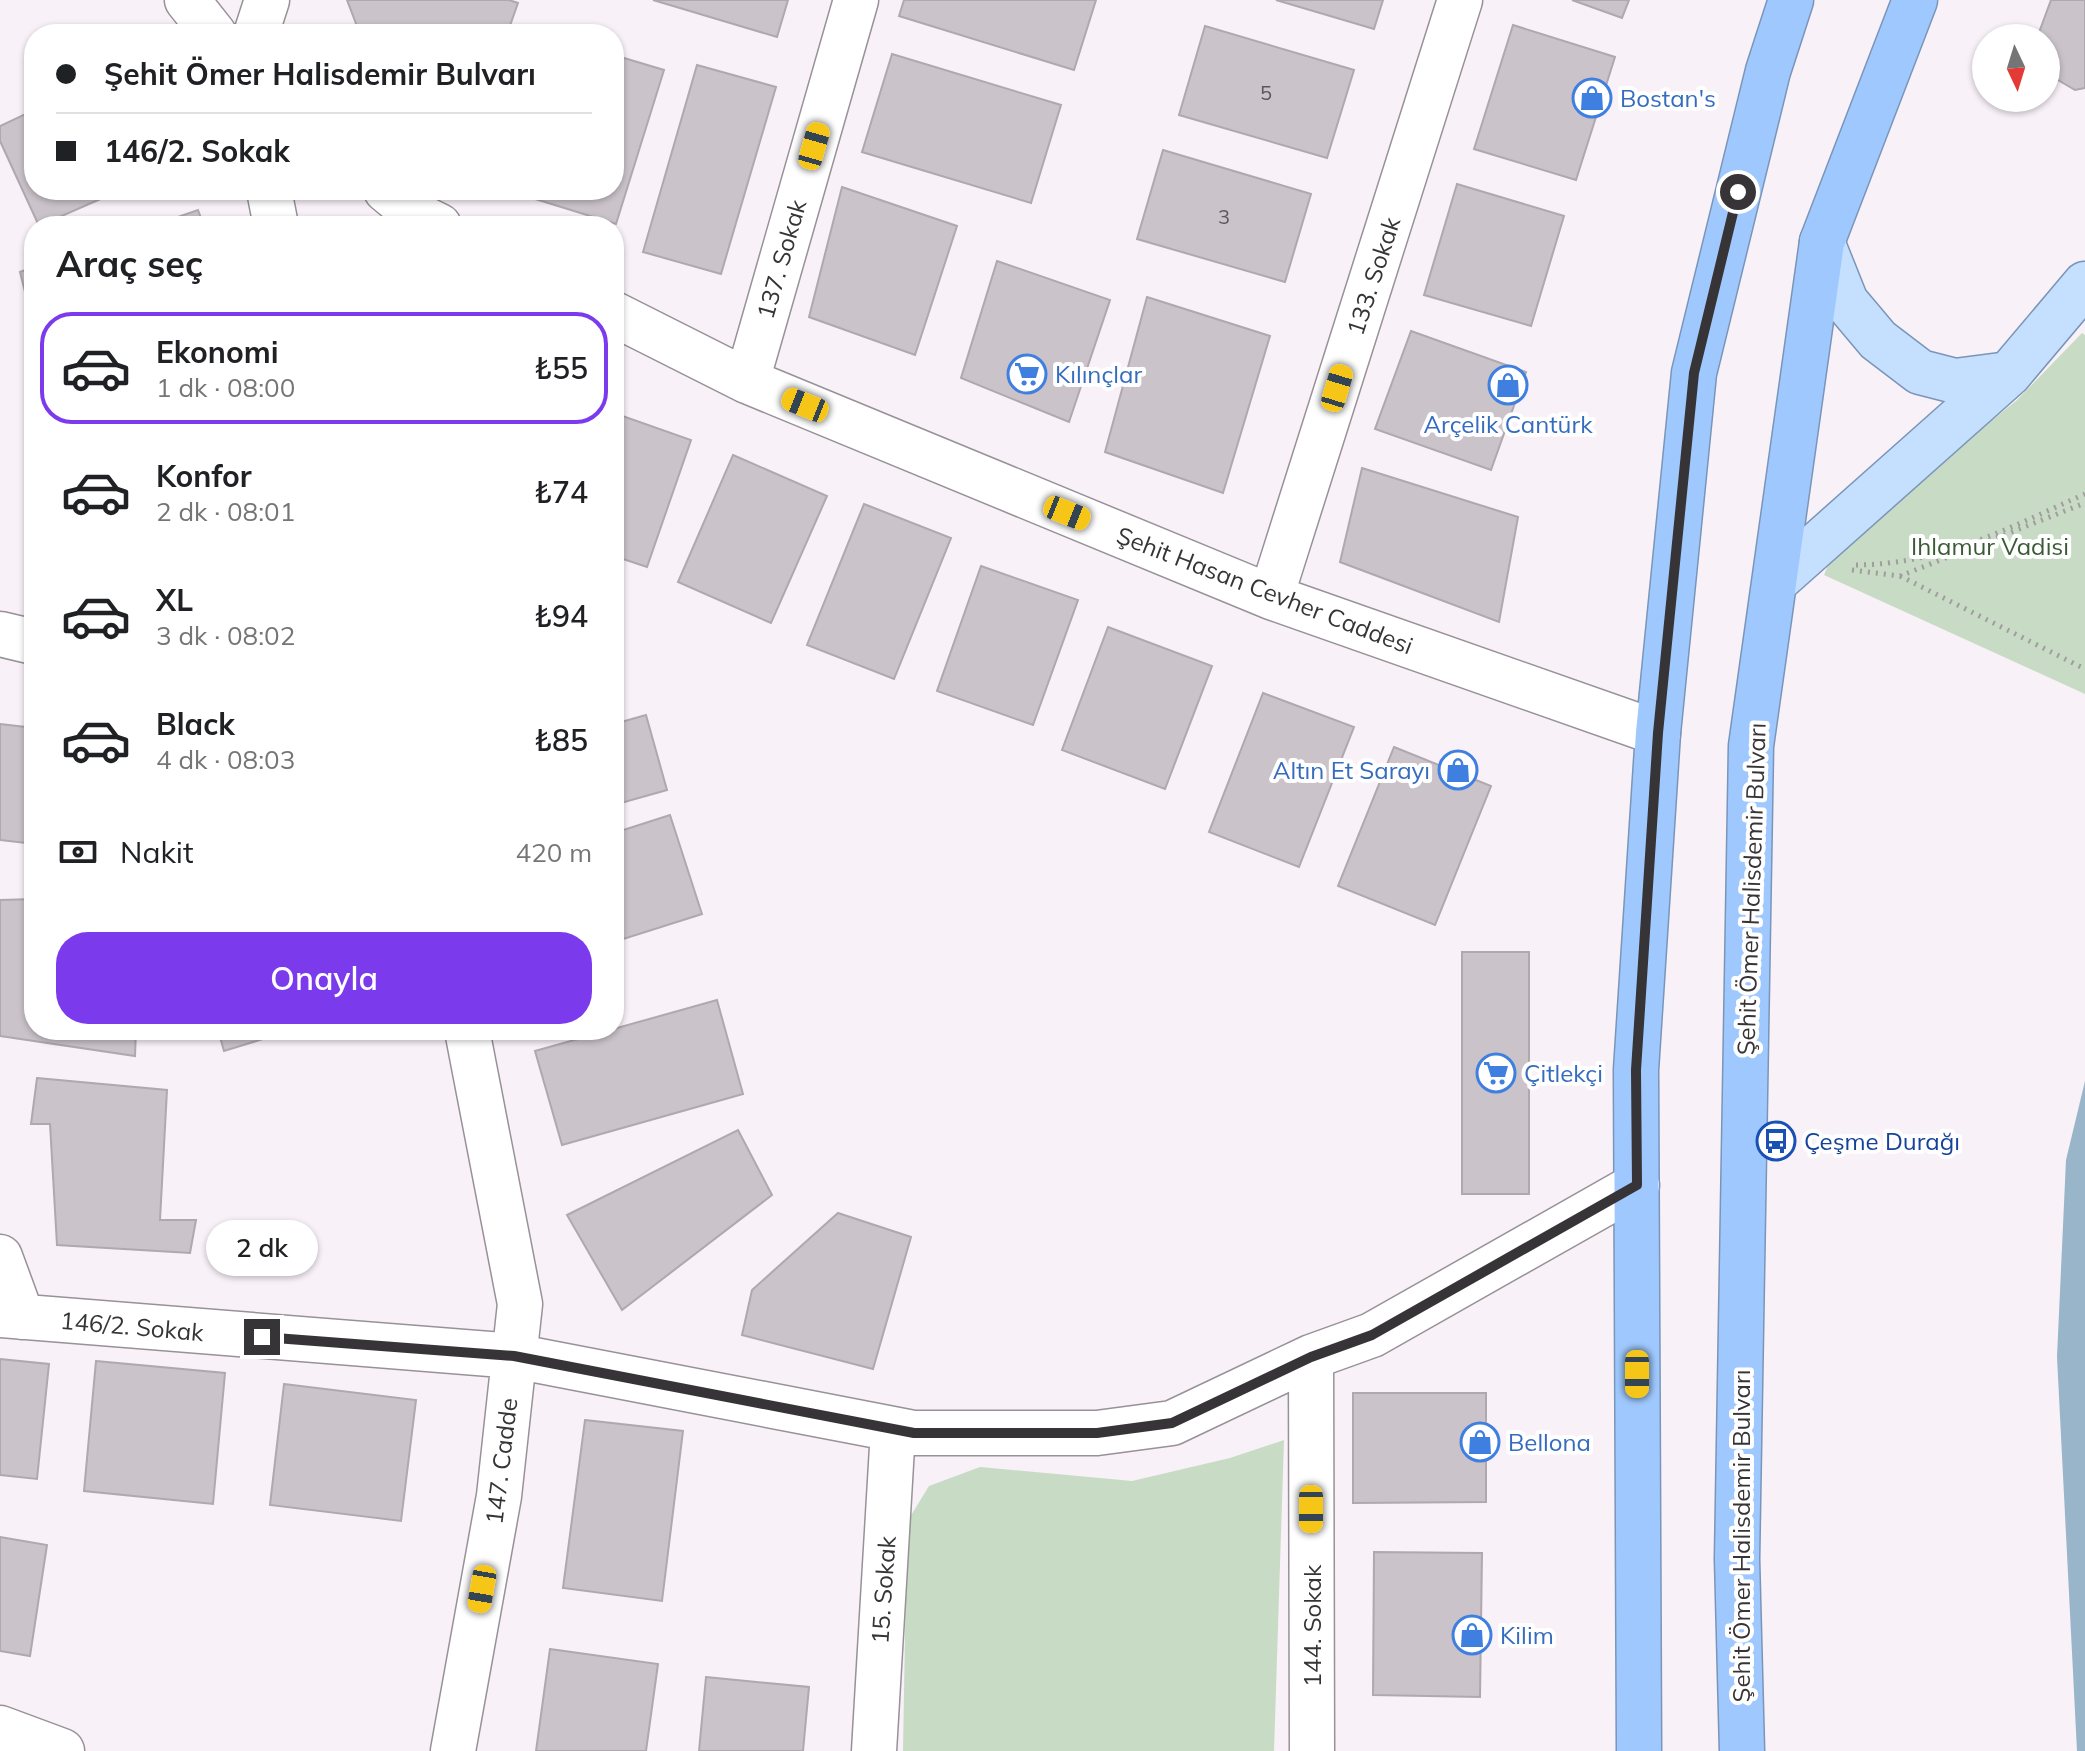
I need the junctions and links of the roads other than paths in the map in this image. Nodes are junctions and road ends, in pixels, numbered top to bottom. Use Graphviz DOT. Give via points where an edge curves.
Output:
graph roads {
  1 [pos="187,0"];
  2 [pos="267,0"];
  3 [pos="856,0"];
  4 [pos="1460,0"];
  5 [pos="1791,0"];
  6 [pos="1915,0"];
  7 [pos="206,24"];
  8 [pos="259,24"];
  9 [pos="398,200"];
  10 [pos="419,216"];
  11 [pos="1822,242"];
  12 [pos="2085,284"];
  13 [pos="624,319"];
  14 [pos="2009,374"];
  15 [pos="747,381"];
  16 [pos="1797,562"];
  17 [pos="1271,597"];
  18 [pos="0,634"];
  19 [pos="24,640"];
  20 [pos="1658,733"];
  21 [pos="469,1040"];
  22 [pos="1637,1185"];
  23 [pos="0,1257"];
  24 [pos="11,1316"];
  25 [pos="514,1356"];
  26 [pos="1311,1357"];
  27 [pos="893,1430"];
  28 [pos="0,1728"];
  29 [pos="62,1751"];
  30 [pos="453,1751"];
  31 [pos="874,1751"];
  32 [pos="1312,1751"];
  33 [pos="1639,1751"];
  34 [pos="1742,1751"];
  1 -- 7 [label="street"];
  2 -- 8 [label="street"];
  3 -- 15 [label="street, 137. Sokak"];
  4 -- 17 [label="street, 133. Sokak"];
  5 -- 20 [label="highway" via="1768,71 1694,373"];
  6 -- 11 [label="highway, Şehit Ömer Halisdemir Bulvarı"];
  9 -- 10 [label="street"];
  11 -- 14 [label="main road" via="1846,302 1878,340 1920,372 1955,381"];
  11 -- 16 [label="highway, Şehit Ömer Halisdemir Bulvarı"];
  12 -- 14 [label="main road"];
  13 -- 15 [label="street, Şehit Hasan Cevher Caddesi"];
  14 -- 16 [label="main road"];
  15 -- 17 [label="street, Şehit Hasan Cevher Caddesi"];
  16 -- 34 [label="highway, Şehit Ömer Halisdemir Bulvarı" via="1751,746 1737,1559"];
  17 -- 20 [label="street, Şehit Hasan Cevher Caddesi"];
  18 -- 19 [label="street"];
  20 -- 22 [label="highway" via="1636,1070"];
  21 -- 25 [label="street, 147. Cadde" via="520,1304"];
  22 -- 26 [label="street, 146/2. Sokak" via="1372,1335"];
  22 -- 33 [label="highway"];
  23 -- 24 [label="street"];
  24 -- 25 [label="street, 146/2. Sokak"];
  25 -- 27 [label="street, 146/2. Sokak"];
  25 -- 30 [label="street, 147. Cadde" via="499,1496"];
  26 -- 27 [label="street, 146/2. Sokak" via="1172,1423 1097,1433"];
  26 -- 32 [label="street, 144. Sokak"];
  27 -- 31 [label="street, 15. Sokak"];
  28 -- 29 [label="street"];
}
